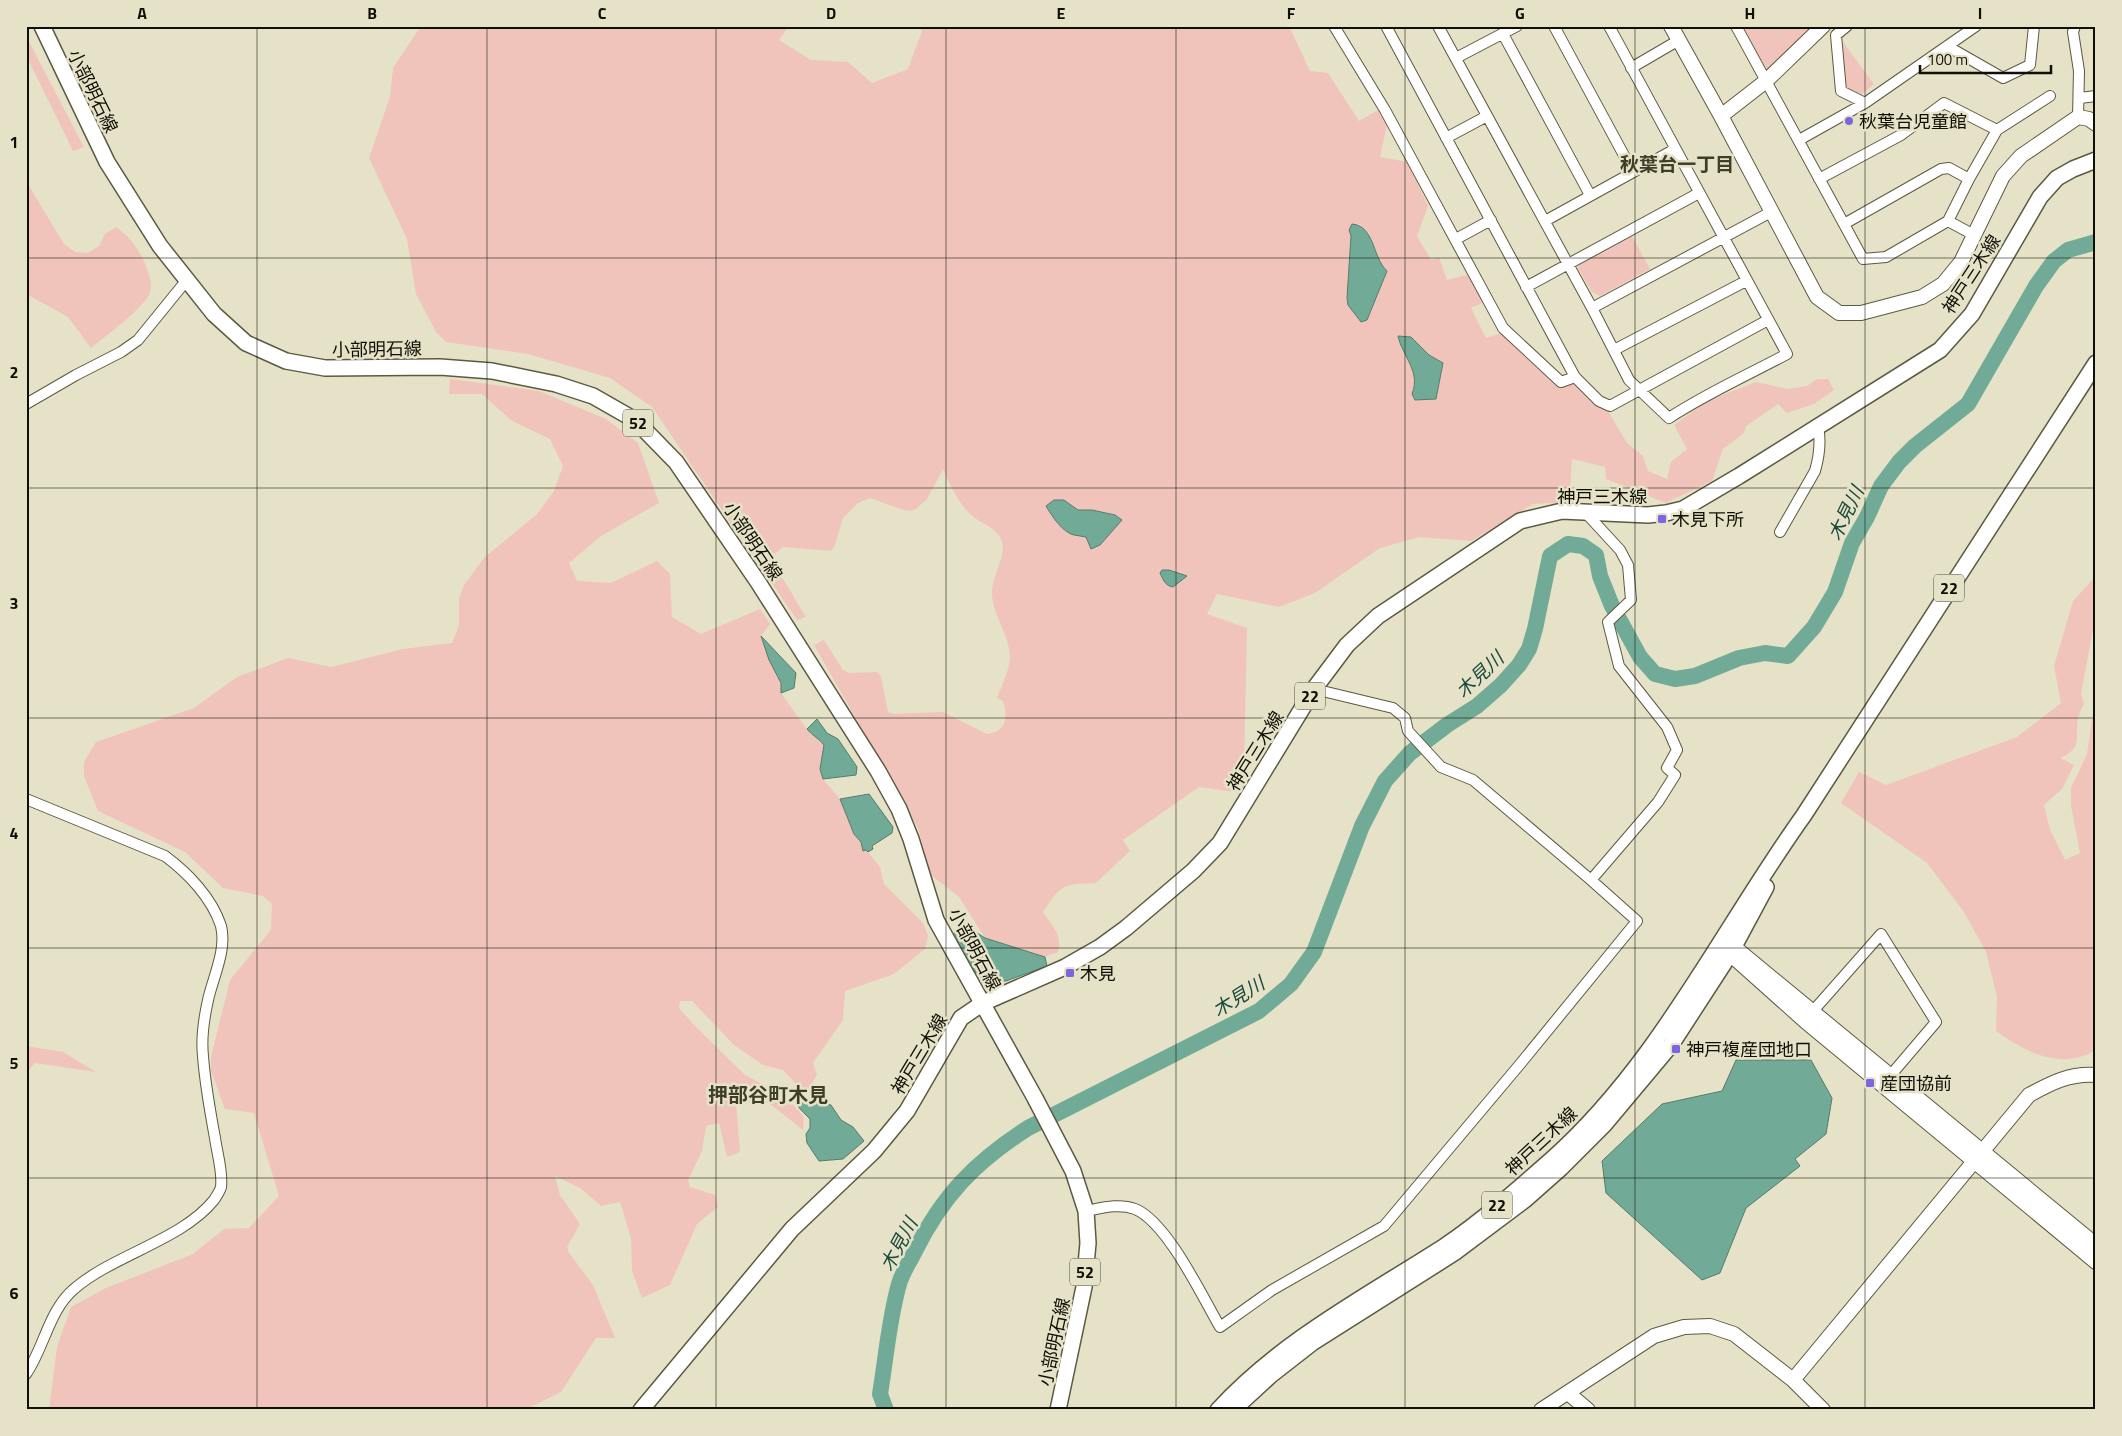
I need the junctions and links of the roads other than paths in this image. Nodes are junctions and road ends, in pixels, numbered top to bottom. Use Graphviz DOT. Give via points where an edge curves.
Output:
graph roads {
  1 [pos="42,26"];
  2 [pos="1334,26"];
  3 [pos="1386,26"];
  4 [pos="1438,26"];
  5 [pos="1517,26"];
  6 [pos="1554,26"];
  7 [pos="1609,26"];
  8 [pos="1671,26"];
  9 [pos="1823,26"];
  10 [pos="1847,26"];
  11 [pos="1976,26"];
  12 [pos="2034,26"];
  13 [pos="2074,26"];
  14 [pos="1739,27"];
  15 [pos="1503,34"];
  16 [pos="1679,40"];
  17 [pos="1946,46"];
  18 [pos="1456,58"];
  19 [pos="1631,68"];
  20 [pos="1766,81"];
  21 [pos="2050,96"];
  22 [pos="2096,96"];
  23 [pos="2080,98"];
  24 [pos="1865,103"];
  25 [pos="1487,116"];
  26 [pos="1721,116"];
  27 [pos="2078,117"];
  28 [pos="2096,124"];
  29 [pos="1997,130"];
  30 [pos="1446,138"];
  31 [pos="1799,140"];
  32 [pos="1675,148"];
  33 [pos="2096,160"];
  34 [pos="1633,172"];
  35 [pos="1820,179"];
  36 [pos="1969,179"];
  37 [pos="1699,193"];
  38 [pos="1590,195"];
  39 [pos="1770,212"];
  40 [pos="1491,220"];
  41 [pos="1545,221"];
  42 [pos="1948,221"];
  43 [pos="1844,224"];
  44 [pos="1974,235"];
  45 [pos="1723,237"];
  46 [pos="1456,239"];
  47 [pos="1568,265"];
  48 [pos="186,280"];
  49 [pos="1746,280"];
  50 [pos="1526,287"];
  51 [pos="1592,308"];
  52 [pos="1768,320"];
  53 [pos="1614,350"];
  54 [pos="2096,363"];
  55 [pos="1575,377"];
  56 [pos="1637,389"];
  57 [pos="26,404"];
  58 [pos="1818,426"];
  59 [pos="1585,512"];
  60 [pos="1780,532"];
  61 [pos="1314,690"];
  62 [pos="26,799"];
  63 [pos="1591,880"];
  64 [pos="1728,948"];
  65 [pos="983,1003"];
  66 [pos="1813,1011"];
  67 [pos="2096,1075"];
  68 [pos="1890,1076"];
  69 [pos="1978,1157"];
  70 [pos="1086,1211"];
  71 [pos="2096,1245"];
  72 [pos="2096,1262"];
  73 [pos="26,1374"];
  74 [pos="1794,1380"];
  75 [pos="1568,1393"];
  76 [pos="641,1410"];
  77 [pos="1058,1410"];
  78 [pos="1218,1410"];
  79 [pos="1234,1410"];
  80 [pos="1541,1410"];
  81 [pos="1588,1410"];
  82 [pos="1823,1410"];
  1 -- 48 [label="main road, 小部明石線 / 52" via="106,162"];
  2 -- 46 [label="street" via="1385,110"];
  3 -- 30 [label="street"];
  4 -- 18 [label="street"];
  5 -- 15 [label="street"];
  6 -- 34 [label="street"];
  7 -- 19 [label="street"];
  8 -- 16 [label="street"];
  9 -- 20 [label="street"];
  10 -- 24 [label="street" via="1836,35 1841,91"];
  11 -- 17 [label="street"];
  12 -- 17 [label="street" via="2030,65 2003,78"];
  13 -- 23 [label="street"];
  14 -- 20 [label="street"];
  15 -- 18 [label="street"];
  15 -- 38 [label="street"];
  16 -- 19 [label="street"];
  16 -- 26 [label="street"];
  17 -- 24 [label="street"];
  18 -- 25 [label="street"];
  19 -- 32 [label="street"];
  20 -- 26 [label="street"];
  20 -- 31 [label="street"];
  21 -- 29 [label="street"];
  22 -- 23 [label="street"];
  23 -- 27 [label="street"];
  24 -- 31 [label="street"];
  25 -- 30 [label="street"];
  25 -- 41 [label="street"];
  26 -- 39 [label="street"];
  27 -- 28 [label="street"];
  27 -- 44 [label="street" via="2021,156 2003,176"];
  29 -- 35 [label="street" via="1944,103 1901,135"];
  29 -- 36 [label="street"];
  30 -- 40 [label="street"];
  31 -- 35 [label="street"];
  32 -- 34 [label="street"];
  32 -- 37 [label="street"];
  33 -- 58 [label="main road, 神戸三木線 / 22" via="2057,178 2040,197 1972,314 1940,350"];
  34 -- 38 [label="street"];
  35 -- 43 [label="street"];
  36 -- 42 [label="street"];
  36 -- 43 [label="street" via="1949,168 1941,169"];
  37 -- 45 [label="street"];
  37 -- 47 [label="street"];
  38 -- 41 [label="street"];
  39 -- 44 [label="street" via="1817,297 1839,313 1861,313 1922,297 1943,284 1961,262"];
  39 -- 45 [label="street"];
  40 -- 46 [label="street"];
  40 -- 50 [label="street"];
  41 -- 47 [label="street"];
  42 -- 43 [label="street" via="1886,257 1862,259"];
  42 -- 44 [label="street"];
  45 -- 49 [label="street"];
  45 -- 51 [label="street"];
  46 -- 55 [label="street" via="1503,328 1561,382"];
  47 -- 50 [label="street"];
  47 -- 51 [label="street"];
  48 -- 57 [label="street" via="138,340"];
  48 -- 65 [label="main road, 小部明石線 / 52" via="214,314 246,343 286,361 325,368 440,367 492,371 556,384 593,396 635,420 676,462 758,582 878,770 911,839 936,920"];
  49 -- 52 [label="street"];
  49 -- 53 [label="street"];
  50 -- 55 [label="street"];
  51 -- 53 [label="street"];
  52 -- 56 [label="street"];
  52 -- 56 [label="street" via="1787,354 1700,398 1669,418"];
  53 -- 56 [label="street"];
  54 -- 64 [label="main road, 神戸三木線 / 22" via="1775,855"];
  55 -- 56 [label="street" via="1600,401 1610,406"];
  58 -- 59 [label="main road, 神戸三木線 / 22" via="1683,509 1648,515"];
  58 -- 60 [label="street" via="1818,461"];
  59 -- 61 [label="main road, 神戸三木線 / 22" via="1562,511 1520,521 1378,616 1347,645"];
  59 -- 63 [label="street" via="1620,550 1628,565 1631,600 1608,622 1619,666 1667,726 1677,750 1667,768 1675,775 1658,802"];
  61 -- 63 [label="street" via="1393,708 1405,718 1408,731 1441,767 1473,780"];
  61 -- 65 [label="main road, 神戸三木線 / 22" via="1220,843 1193,871 1100,947 1065,967"];
  62 -- 73 [label="street" via="165,856 213,906 222,937 208,1000 202,1049 221,1188 198,1216 97,1272 73,1289 60,1305"];
  63 -- 70 [label="street" via="1637,921 1384,1226 1272,1290 1220,1327 1166,1236 1152,1220 1135,1209 1118,1205"];
  64 -- 66 [label="street"];
  64 -- 69 [label="street" via="1805,1021"];
  64 -- 78 [label="main road, 神戸三木線 / 22" via="1634,1071 1596,1116 1552,1159 1447,1244 1304,1335 1264,1366"];
  64 -- 79 [label="main road, 神戸三木線 / 22" via="1671,1045 1604,1125 1561,1168 1526,1199 1454,1253 1312,1343"];
  65 -- 70 [label="main road, 小部明石線 / 52" via="1056,1137"];
  65 -- 76 [label="main road, 神戸三木線 / 22" via="961,1018 907,1111 874,1151 792,1229"];
  66 -- 68 [label="street"];
  66 -- 68 [label="street" via="1881,934 1936,1022"];
  67 -- 69 [label="street" via="2082,1074 2054,1081 2030,1095"];
  68 -- 69 [label="street"];
  69 -- 71 [label="street"];
  69 -- 72 [label="street"];
  69 -- 74 [label="street"];
  70 -- 77 [label="main road, 小部明石線 / 52" via="1088,1243 1084,1287"];
  74 -- 75 [label="street" via="1734,1334 1710,1326 1684,1328 1654,1336"];
  74 -- 82 [label="street"];
  75 -- 80 [label="street"];
  75 -- 81 [label="street"];
}
